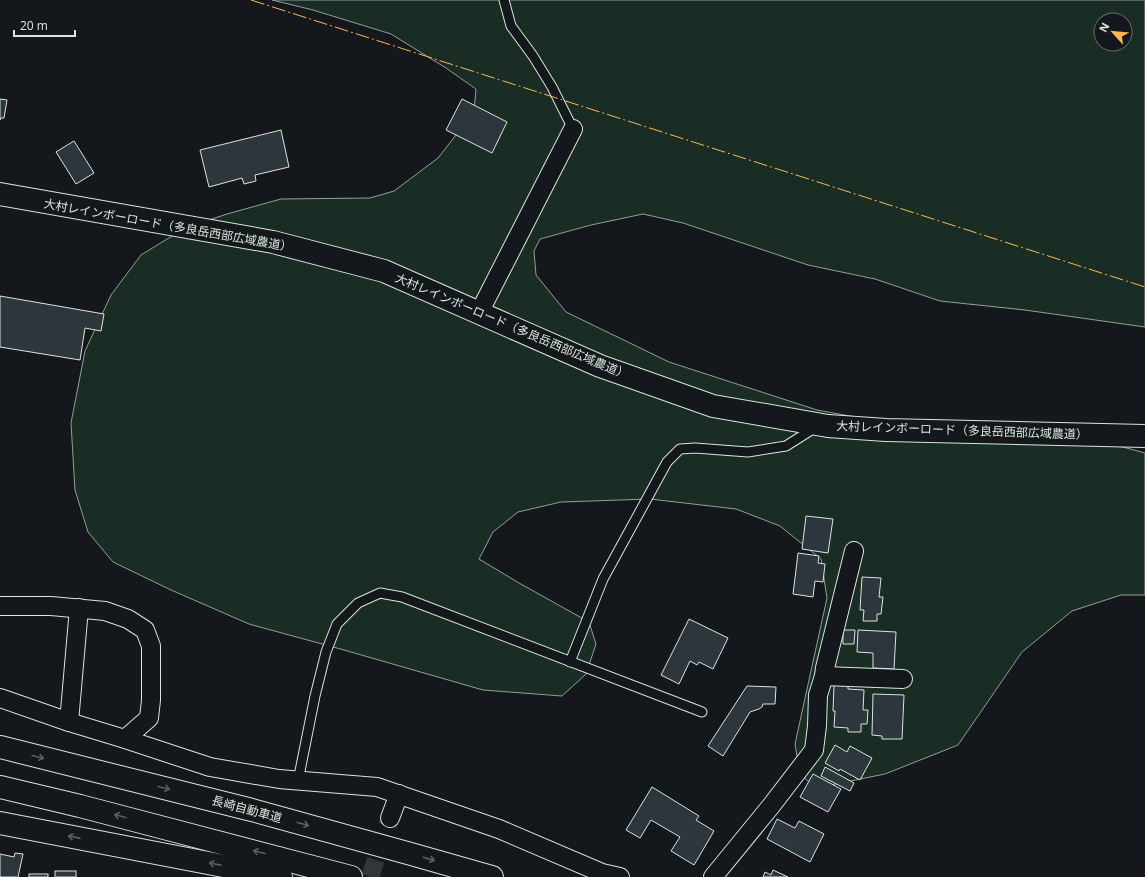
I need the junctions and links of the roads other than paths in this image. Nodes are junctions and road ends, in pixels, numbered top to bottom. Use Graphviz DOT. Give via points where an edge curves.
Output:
graph roads {
  1 [pos="504,0"];
  2 [pos="573,129"];
  3 [pos="0,194"];
  4 [pos="479,313"];
  5 [pos="820,424"];
  6 [pos="1145,436"];
  7 [pos="854,551"];
  8 [pos="0,606"];
  9 [pos="79,608"];
  10 [pos="570,662"];
  11 [pos="824,676"];
  12 [pos="904,679"];
  13 [pos="0,698"];
  14 [pos="702,712"];
  15 [pos="70,722"];
  16 [pos="126,739"];
  17 [pos="0,747"];
  18 [pos="298,781"];
  19 [pos="0,787"];
  20 [pos="399,794"];
  21 [pos="390,818"];
  22 [pos="0,823"];
  23 [pos="281,877"];
  24 [pos="351,877"];
  25 [pos="492,877"];
  26 [pos="620,877"];
  27 [pos="713,877"];
  1 -- 2 [label="lane" via="510,26 552,87"];
  2 -- 4 [label="street"];
  3 -- 4 [label="main road, 大村レインボーロード（多良岳西部広域農道）" via="273,242 384,271"];
  4 -- 5 [label="main road, 大村レインボーロード（多良岳西部広域農道）" via="600,366 713,406"];
  5 -- 6 [label="main road, 大村レインボーロード（多良岳西部広域農道）" via="886,430"];
  5 -- 10 [label="lane" via="786,446 748,452 680,449 667,462 603,579"];
  7 -- 11 [label="street"];
  8 -- 9 [label="street"];
  9 -- 15 [label="street"];
  9 -- 16 [label="street" via="104,611 128,619 145,630 149,640 152,678 149,718"];
  10 -- 14 [label="lane"];
  10 -- 18 [label="lane" via="402,597 380,593 358,603 337,624 324,659"];
  11 -- 12 [label="street"];
  11 -- 27 [label="street" via="818,694 814,750"];
  13 -- 15 [label="street"];
  15 -- 16 [label="street"];
  16 -- 18 [label="street" via="210,767"];
  17 -- 25 [label="main road, 長崎自動車道, one-way" via="260,812"];
  18 -- 20 [label="street" via="377,787"];
  24 -- 19 [label="main road, one-way"];
  20 -- 21 [label="street"];
  20 -- 26 [label="street" via="499,830 602,873"];
  23 -- 22 [label="main road, one-way"];
}
